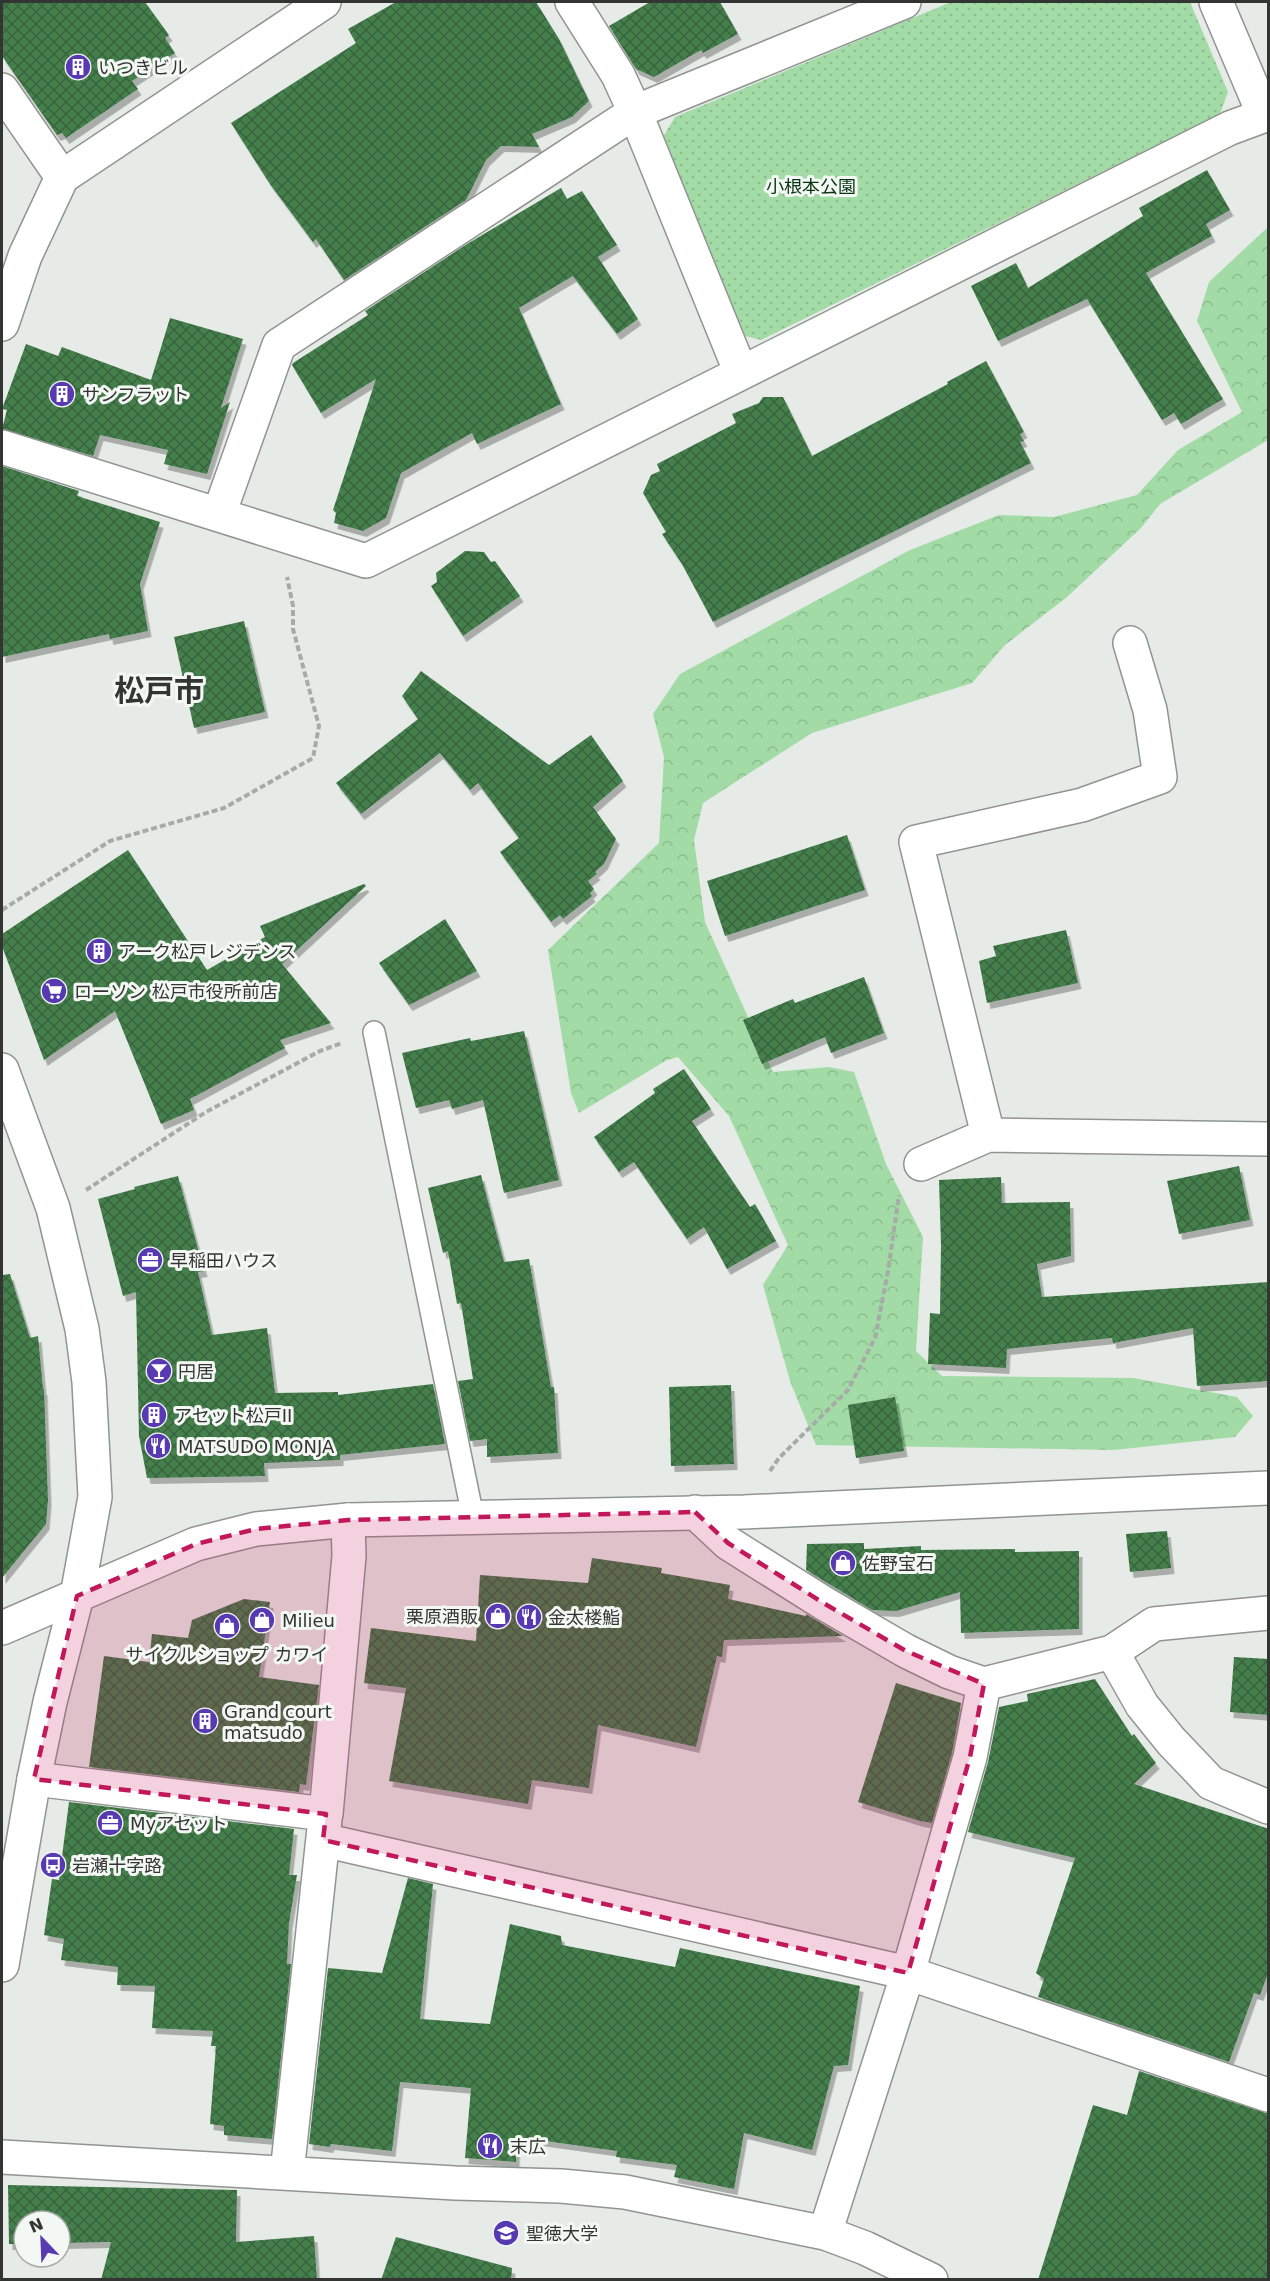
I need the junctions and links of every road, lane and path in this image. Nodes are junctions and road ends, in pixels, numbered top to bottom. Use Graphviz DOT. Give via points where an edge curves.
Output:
graph roads {
  1 [pos="324,2"];
  2 [pos="572,2"];
  3 [pos="904,2"];
  4 [pos="1216,2"];
  5 [pos="2,90"];
  6 [pos="635,111"];
  7 [pos="1266,115"];
  8 [pos="62,177"];
  9 [pos="2,324"];
  10 [pos="741,373"];
  11 [pos="2,447"];
  12 [pos="219,514"];
  13 [pos="276,532"];
  14 [pos="1130,643"];
  15 [pos="2,910"];
  16 [pos="374,1032"];
  17 [pos="2,1070"];
  18 [pos="987,1136"];
  19 [pos="1269,1139"];
  20 [pos="921,1164"];
  21 [pos="82,1192"];
  22 [pos="1269,1488"];
  23 [pos="694,1512"];
  24 [pos="744,1512"];
  25 [pos="473,1517"];
  26 [pos="348,1520"];
  27 [pos="77,1596"];
  28 [pos="1269,1613"];
  29 [pos="2,1628"];
  30 [pos="1112,1652"];
  31 [pos="984,1684"];
  32 [pos="34,1779"];
  33 [pos="1269,1807"];
  34 [pos="324,1827"];
  35 [pos="2,1965"];
  36 [pos="908,1973"];
  37 [pos="1269,2095"];
  38 [pos="2,2157"];
  39 [pos="287,2173"];
  40 [pos="825,2234"];
  41 [pos="931,2280"];
  1 -- 8 [label="street"];
  2 -- 6 [label="street" via="618,75"];
  3 -- 6 [label="street"];
  4 -- 7 [label="street"];
  5 -- 8 [label="street"];
  6 -- 10 [label="street"];
  6 -- 12 [label="street" via="279,345"];
  7 -- 10 [label="street" via="1220,133"];
  8 -- 9 [label="street" via="25,256"];
  10 -- 13 [label="street" via="366,561"];
  11 -- 12 [label="street"];
  12 -- 13 [label="street"];
  13 -- 15 [label="path" via="293,606 293,629 319,726 313,758 225,808 110,841"];
  14 -- 18 [label="street" via="1150,710 1160,777 1082,804 916,842"];
  16 -- 21 [label="path" via="320,1051 206,1112"];
  16 -- 25 [label="lane"];
  17 -- 27 [label="street" via="53,1208 82,1329 95,1497"];
  18 -- 19 [label="street"];
  18 -- 20 [label="street"];
  20 -- 24 [label="path" via="897,1197 875,1338 848,1389 779,1458"];
  22 -- 24 [label="street"];
  23 -- 24 [label="street"];
  23 -- 25 [label="street"];
  23 -- 31 [label="street" via="728,1543 825,1604 906,1651"];
  25 -- 26 [label="street"];
  26 -- 27 [label="street" via="256,1530 196,1544"];
  26 -- 34 [label="street" via="349,1556"];
  27 -- 29 [label="street"];
  27 -- 32 [label="street"];
  28 -- 30 [label="street" via="1154,1624"];
  30 -- 31 [label="street"];
  30 -- 33 [label="street" via="1142,1706 1211,1783"];
  31 -- 36 [label="street" via="970,1757"];
  32 -- 34 [label="street"];
  32 -- 35 [label="street"];
  34 -- 36 [label="street"];
  34 -- 39 [label="street"];
  36 -- 37 [label="street"];
  36 -- 40 [label="street"];
  38 -- 39 [label="street"];
  39 -- 40 [label="street" via="625,2192"];
  40 -- 41 [label="street" via="865,2248"];
}
